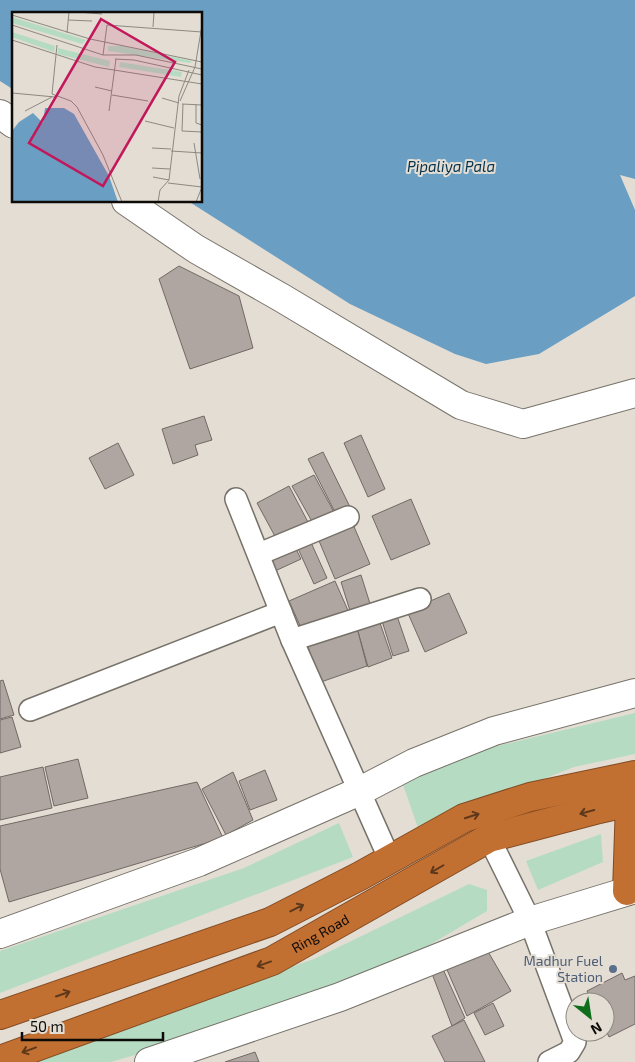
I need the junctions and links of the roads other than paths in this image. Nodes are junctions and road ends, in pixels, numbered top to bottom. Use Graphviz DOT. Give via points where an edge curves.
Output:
graph roads {
  1 [pos="0,114"];
  2 [pos="12,123"];
  3 [pos="127,202"];
  4 [pos="635,393"];
  5 [pos="236,499"];
  6 [pos="348,517"];
  7 [pos="259,554"];
  8 [pos="420,599"];
  9 [pos="281,612"];
  10 [pos="292,640"];
  11 [pos="635,693"];
  12 [pos="30,710"];
  13 [pos="635,775"];
  14 [pos="360,791"];
  15 [pos="633,802"];
  16 [pos="489,838"];
  17 [pos="390,860"];
  18 [pos="631,890"];
  19 [pos="530,921"];
  20 [pos="0,934"];
  21 [pos="0,1015"];
  22 [pos="0,1060"];
  23 [pos="149,1062"];
  24 [pos="549,1062"];
  1 -- 2 [label="street"];
  3 -- 4 [label="street" via="196,248 461,406 523,424"];
  5 -- 7 [label="street"];
  6 -- 7 [label="street"];
  7 -- 9 [label="street"];
  8 -- 10 [label="street"];
  9 -- 10 [label="street"];
  9 -- 12 [label="street"];
  10 -- 14 [label="street"];
  11 -- 14 [label="street" via="494,731 414,763"];
  17 -- 13 [label="highway, one-way" via="464,818 530,797"];
  14 -- 17 [label="street"];
  14 -- 20 [label="street" via="199,862"];
  15 -- 16 [label="highway, Ring Road, one-way"];
  15 -- 18 [label="highway"];
  16 -- 19 [label="street"];
  16 -- 22 [label="highway, Ring Road, one-way" via="272,961"];
  21 -- 17 [label="highway, one-way" via="270,922"];
  18 -- 19 [label="street"];
  19 -- 23 [label="street" via="340,997"];
  19 -- 24 [label="street" via="575,1042 569,1052"];
}
